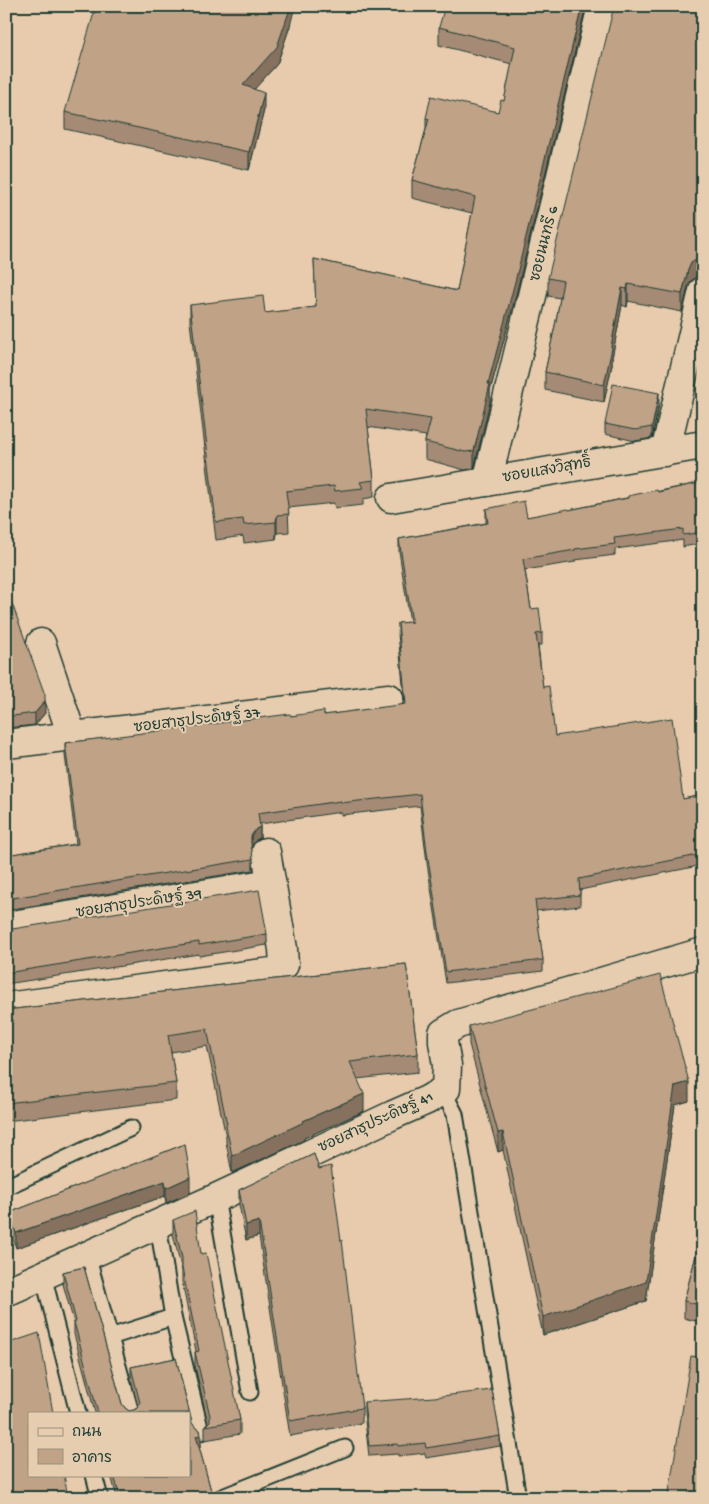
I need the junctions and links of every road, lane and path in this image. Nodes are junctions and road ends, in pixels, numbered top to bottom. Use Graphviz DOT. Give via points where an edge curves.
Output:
graph roads {
  1 [pos="602,6"];
  2 [pos="703,291"];
  3 [pos="703,445"];
  4 [pos="665,452"];
  5 [pos="487,482"];
  6 [pos="391,498"];
  7 [pos="40,643"];
  8 [pos="389,698"];
  9 [pos="72,736"];
  10 [pos="6,744"];
  11 [pos="266,852"];
  12 [pos="271,883"];
  13 [pos="6,926"];
  14 [pos="703,952"];
  15 [pos="6,1007"];
  16 [pos="443,1091"];
  17 [pos="131,1128"];
  18 [pos="6,1187"];
  19 [pos="216,1198"];
  20 [pos="158,1224"];
  21 [pos="87,1255"];
  22 [pos="43,1275"];
  23 [pos="6,1292"];
  24 [pos="173,1317"];
  25 [pos="110,1337"];
  26 [pos="250,1392"];
  27 [pos="78,1412"];
  28 [pos="131,1412"];
  29 [pos="201,1432"];
  30 [pos="344,1448"];
  31 [pos="94,1476"];
  32 [pos="100,1498"];
  33 [pos="220,1498"];
  34 [pos="518,1498"];
  1 -- 5 [label="street, ซอยนนทรี 6"];
  2 -- 4 [label="street"];
  3 -- 4 [label="street, ซอยแสงวิสุทธิ์"];
  4 -- 5 [label="street, ซอยแสงวิสุทธิ์"];
  5 -- 6 [label="street, ซอยแสงวิสุทธิ์"];
  7 -- 9 [label="street"];
  8 -- 9 [label="street, ซอยสาธุประดิษฐ์ 37"];
  9 -- 10 [label="street, ซอยสาธุประดิษฐ์ 37"];
  11 -- 12 [label="street"];
  12 -- 13 [label="street, ซอยสาธุประดิษฐ์ 39"];
  12 -- 15 [label="street" via="283,949 284,965 279,971"];
  14 -- 16 [label="street, ซอยสาธุประดิษฐ์ 41" via="458,1024 443,1033 447,1066"];
  16 -- 19 [label="street, ซอยสาธุประดิษฐ์ 41"];
  16 -- 34 [label="lane" via="455,1114"];
  17 -- 18 [label="lane"];
  19 -- 20 [label="street, ซอยสาธุประดิษฐ์ 41"];
  19 -- 26 [label="lane"];
  20 -- 21 [label="street, ซอยสาธุประดิษฐ์ 41"];
  20 -- 24 [label="lane"];
  21 -- 22 [label="street, ซอยสาธุประดิษฐ์ 41"];
  21 -- 25 [label="lane"];
  22 -- 23 [label="street, ซอยสาธุประดิษฐ์ 41"];
  22 -- 27 [label="lane"];
  24 -- 25 [label="lane"];
  24 -- 29 [label="lane"];
  25 -- 28 [label="lane"];
  30 -- 33 [label="lane"];
  31 -- 32 [label="lane"];
}
